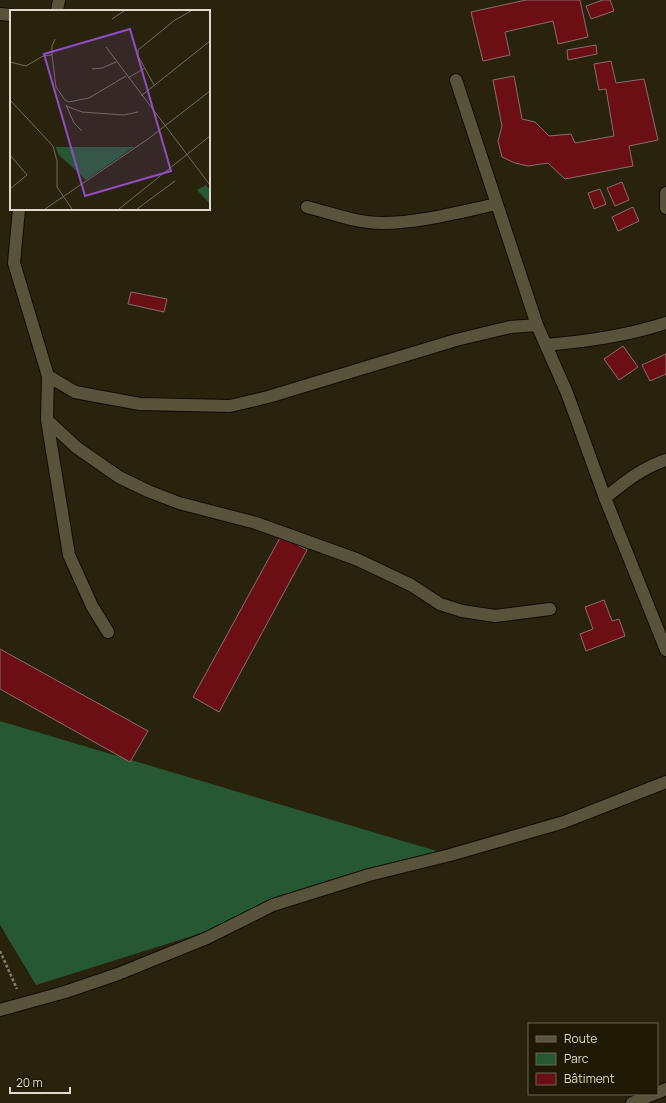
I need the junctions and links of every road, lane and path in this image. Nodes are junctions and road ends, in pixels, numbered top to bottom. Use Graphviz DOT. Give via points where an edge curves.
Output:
graph roads {
  1 [pos="59,0"];
  2 [pos="57,10"];
  3 [pos="0,14"];
  4 [pos="10,15"];
  5 [pos="456,80"];
  6 [pos="666,192"];
  7 [pos="496,204"];
  8 [pos="307,207"];
  9 [pos="666,208"];
  10 [pos="20,210"];
  11 [pos="666,323"];
  12 [pos="537,324"];
  13 [pos="546,345"];
  14 [pos="48,376"];
  15 [pos="47,420"];
  16 [pos="666,460"];
  17 [pos="605,498"];
  18 [pos="550,609"];
  19 [pos="108,632"];
  20 [pos="666,650"];
  21 [pos="666,782"];
  22 [pos="0,951"];
  23 [pos="23,1003"];
  24 [pos="0,1010"];
  25 [pos="652,1095"];
  26 [pos="632,1103"];
  1 -- 2 [label="street"];
  3 -- 4 [label="street"];
  5 -- 7 [label="street"];
  6 -- 9 [label="street"];
  7 -- 8 [label="street" via="381,223 362,221"];
  7 -- 12 [label="street"];
  10 -- 14 [label="street" via="14,263"];
  11 -- 13 [label="street" via="612,337"];
  12 -- 13 [label="street"];
  12 -- 14 [label="street" via="510,327 456,340 230,406 140,404 75,392"];
  13 -- 17 [label="street" via="567,392"];
  14 -- 15 [label="street"];
  15 -- 18 [label="street" via="76,447 119,477 148,491 178,503 256,522 356,559 411,585 440,604 462,611 495,616"];
  15 -- 19 [label="street" via="69,555 92,606"];
  16 -- 17 [label="street" via="642,470"];
  17 -- 20 [label="street"];
  21 -- 23 [label="street" via="564,822 369,875 273,905 207,938 118,974"];
  22 -- 23 [label="path"];
  23 -- 24 [label="street"];
  25 -- 26 [label="street"];
}
